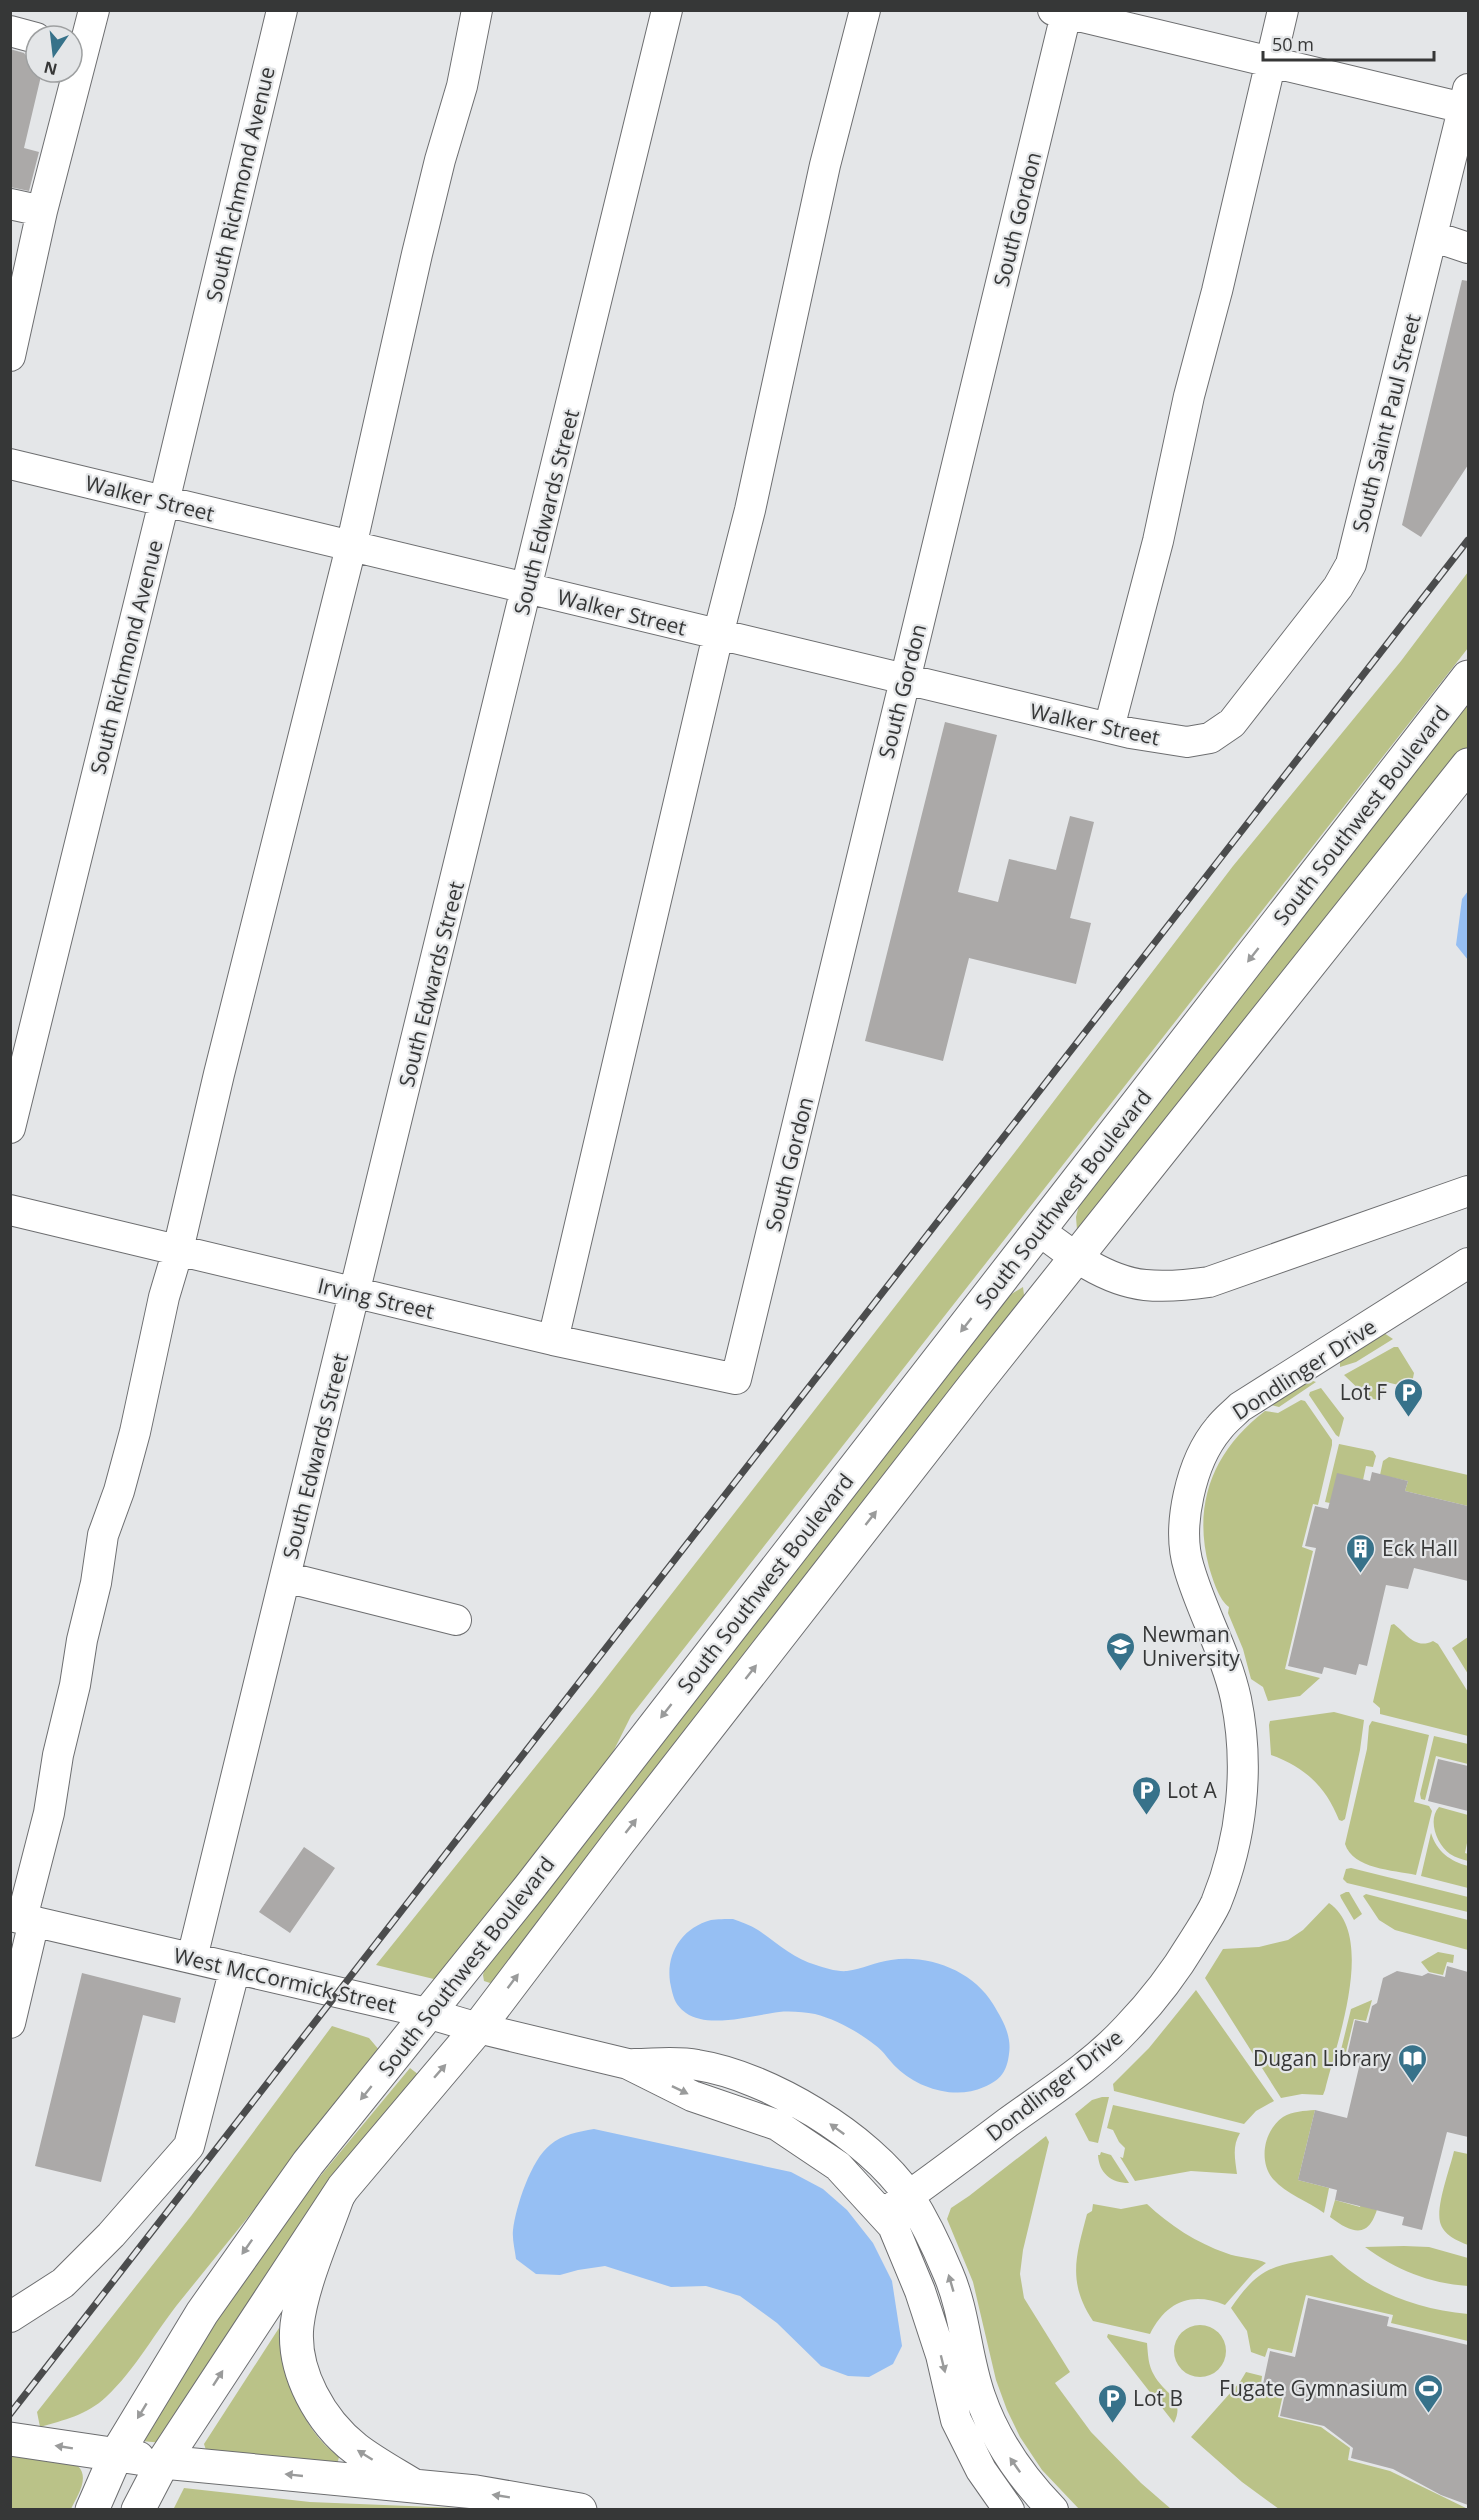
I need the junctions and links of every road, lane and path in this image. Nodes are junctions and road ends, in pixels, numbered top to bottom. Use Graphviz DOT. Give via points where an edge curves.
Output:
graph roads {
  1 [pos="94,10"];
  2 [pos="282,10"];
  3 [pos="477,10"];
  4 [pos="667,10"];
  5 [pos="865,10"];
  6 [pos="1283,10"];
  7 [pos="1062,12"];
  8 [pos="84,34"];
  9 [pos="1270,62"];
  10 [pos="70,84"];
  11 [pos="1467,102"];
  12 [pos="10,204"];
  13 [pos="42,212"];
  14 [pos="1432,236"];
  15 [pos="1468,248"];
  16 [pos="10,356"];
  17 [pos="10,464"];
  18 [pos="164,502"];
  19 [pos="351,547"];
  20 [pos="527,589"];
  21 [pos="718,635"];
  22 [pos="1468,677"];
  23 [pos="905,680"];
  24 [pos="1232,723"];
  25 [pos="1109,728"];
  26 [pos="1468,765"];
  27 [pos="10,1128"];
  28 [pos="1468,1191"];
  29 [pos="10,1210"];
  30 [pos="1039,1230"];
  31 [pos="178,1250"];
  32 [pos="1075,1259"];
  33 [pos="1468,1263"];
  34 [pos="356,1293"];
  35 [pos="553,1340"];
  36 [pos="737,1372"];
  37 [pos="285,1577"];
  38 [pos="456,1620"];
  39 [pos="22,1918"];
  40 [pos="192,1958"];
  41 [pos="235,1968"];
  42 [pos="427,2013"];
  43 [pos="10,2023"];
  44 [pos="478,2028"];
  45 [pos="628,2064"];
  46 [pos="909,2196"];
  47 [pos="337,2198"];
  48 [pos="883,2214"];
  49 [pos="10,2317"];
  50 [pos="10,2439"];
  51 [pos="116,2455"];
  52 [pos="163,2462"];
  53 [pos="415,2486"];
  54 [pos="92,2510"];
  55 [pos="138,2510"];
  56 [pos="580,2510"];
  57 [pos="1009,2510"];
  58 [pos="1053,2510"];
  1 -- 8 [label="street"];
  2 -- 18 [label="street, South Richmond Avenue"];
  3 -- 19 [label="street"];
  4 -- 20 [label="street, South Edwards Street"];
  5 -- 21 [label="street" via="825,165 750,510"];
  6 -- 9 [label="street"];
  7 -- 9 [label="street"];
  7 -- 23 [label="street, South Gordon"];
  9 -- 11 [label="street"];
  9 -- 25 [label="street" via="1158,541"];
  10 -- 13 [label="street"];
  11 -- 14 [label="street, South Saint Paul Street"];
  12 -- 13 [label="street"];
  13 -- 16 [label="street"];
  14 -- 15 [label="street"];
  14 -- 24 [label="street, South Saint Paul Street" via="1351,564 1338,587"];
  17 -- 18 [label="street, Walker Street"];
  18 -- 19 [label="street, Walker Street"];
  18 -- 27 [label="street, South Richmond Avenue"];
  19 -- 20 [label="street, Walker Street"];
  19 -- 31 [label="street"];
  20 -- 21 [label="street, Walker Street"];
  20 -- 34 [label="street, South Edwards Street"];
  21 -- 23 [label="street, Walker Street"];
  21 -- 35 [label="street"];
  22 -- 30 [label="main road, South Southwest Boulevard, one-way"];
  23 -- 25 [label="street, Walker Street"];
  23 -- 36 [label="street, South Gordon"];
  24 -- 25 [label="street, Walker Street" via="1210,738 1187,742"];
  26 -- 32 [label="main road, South Southwest Boulevard"];
  28 -- 32 [label="street" via="1209,1282 1142,1285"];
  29 -- 31 [label="street, Irving Street"];
  30 -- 32 [label="street"];
  30 -- 42 [label="main road, South Southwest Boulevard, one-way" via="530,1888"];
  31 -- 34 [label="street, Irving Street"];
  31 -- 39 [label="street" via="135,1432 103,1535 49,1813"];
  44 -- 32 [label="main road, South Southwest Boulevard, one-way"];
  33 -- 46 [label="street, Dondlinger Drive" via="1240,1407 1217,1429 1199,1461 1188,1497 1183,1535 1188,1567 1227,1664 1242,1741 1238,1828 1215,1905 1185,1956 1126,2030 1084,2067"];
  34 -- 35 [label="street, Irving Street"];
  34 -- 37 [label="street, South Edwards Street"];
  35 -- 36 [label="street, Irving Street" via="736,1379"];
  37 -- 38 [label="street"];
  37 -- 40 [label="street, South Edwards Street"];
  39 -- 40 [label="street, West McCormick Street"];
  39 -- 43 [label="street"];
  40 -- 41 [label="street, West McCormick Street"];
  41 -- 42 [label="street, West McCormick Street"];
  41 -- 49 [label="street" via="189,2146 63,2283"];
  42 -- 44 [label="street, West McCormick Street"];
  42 -- 51 [label="main road, South Southwest Boulevard, one-way" via="255,2235 202,2313"];
  44 -- 45 [label="street, West McCormick Street"];
  47 -- 44 [label="main road, South Southwest Boulevard, one-way"];
  46 -- 45 [label="street, West McCormick Street, one-way" via="875,2157 790,2097 697,2064"];
  45 -- 48 [label="street, West McCormick Street, one-way" via="692,2096 777,2125 838,2166"];
  46 -- 48 [label="street, Dondlinger Drive"];
  58 -- 46 [label="street, West McCormick Street, one-way" via="1029,2486 1001,2446 980,2395 949,2274"];
  52 -- 47 [label="main road, South Southwest Boulevard, one-way"];
  53 -- 47 [label="main road, one-way" via="356,2449 326,2419 309,2390 300,2363 297,2327 304,2295"];
  48 -- 57 [label="street, West McCormick Street, one-way" via="893,2226 920,2291 941,2355 956,2420 981,2470"];
  51 -- 50 [label="main road, one-way"];
  51 -- 52 [label="main road"];
  51 -- 54 [label="main road, South Southwest Boulevard"];
  53 -- 52 [label="main road, one-way"];
  52 -- 55 [label="main road, South Southwest Boulevard"];
  56 -- 53 [label="main road, one-way"];
}
